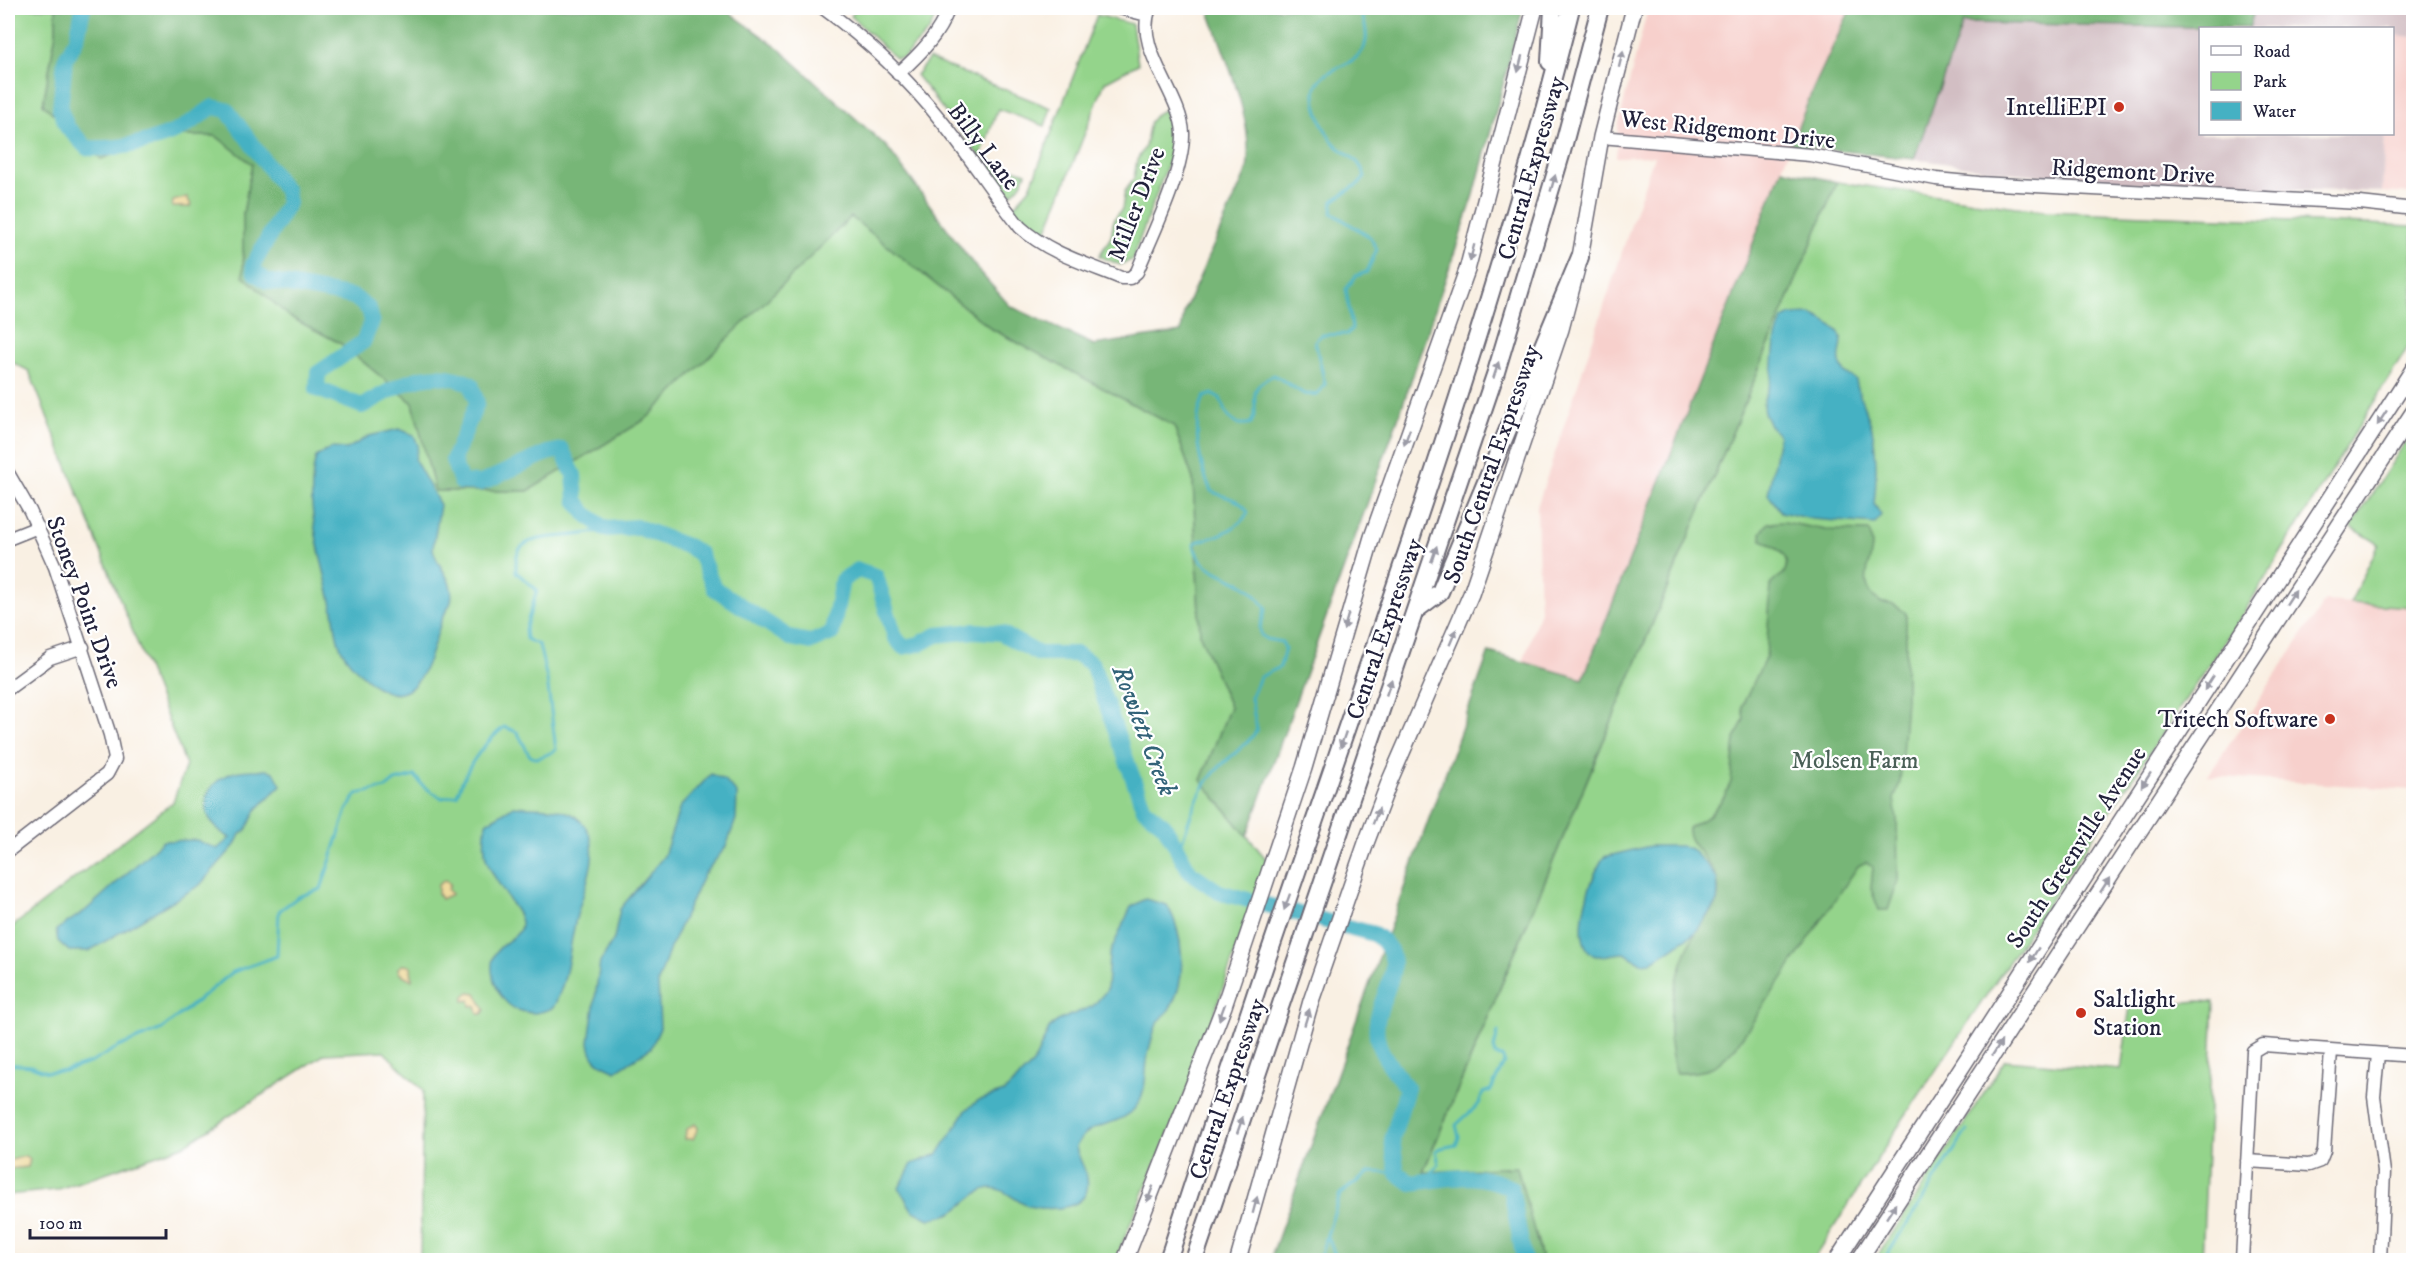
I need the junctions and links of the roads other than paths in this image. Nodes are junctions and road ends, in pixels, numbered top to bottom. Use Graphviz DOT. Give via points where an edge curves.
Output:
graph roads {
  1 [pos="824,8"];
  2 [pos="949,8"];
  3 [pos="1119,8"];
  4 [pos="1534,8"];
  5 [pos="1553,8"];
  6 [pos="1571,8"];
  7 [pos="1600,8"];
  8 [pos="1634,8"];
  9 [pos="1149,11"];
  10 [pos="898,74"];
  11 [pos="1547,102"];
  12 [pos="1601,137"];
  13 [pos="1851,163"];
  14 [pos="2414,209"];
  15 [pos="1580,257"];
  16 [pos="1130,278"];
  17 [pos="2414,368"];
  18 [pos="2414,411"];
  19 [pos="8,473"];
  20 [pos="38,527"];
  21 [pos="8,539"];
  22 [pos="1416,610"];
  23 [pos="2240,634"];
  24 [pos="2259,646"];
  25 [pos="83,647"];
  26 [pos="8,689"];
  27 [pos="2126,812"];
  28 [pos="2145,823"];
  29 [pos="8,851"];
  30 [pos="2012,989"];
  31 [pos="2028,999"];
  32 [pos="2331,1051"];
  33 [pos="2378,1054"];
  34 [pos="2414,1056"];
  35 [pos="1928,1120"];
  36 [pos="1943,1130"];
  37 [pos="2247,1161"];
  38 [pos="1125,1260"];
  39 [pos="1168,1260"];
  40 [pos="1194,1260"];
  41 [pos="1238,1260"];
  42 [pos="1837,1260"];
  43 [pos="1859,1260"];
  44 [pos="2242,1260"];
  45 [pos="2380,1260"];
  1 -- 10 [label="street, Billy Lane"];
  2 -- 10 [label="street" via="929,45"];
  3 -- 9 [label="street"];
  4 -- 38 [label="main road, Central Expressway, one-way" via="1467,270 1372,537 1304,768 1241,957"];
  5 -- 11 [label="highway"];
  6 -- 11 [label="highway, Central Expressway"];
  22 -- 7 [label="highway, Central Expressway, one-way" via="1518,302"];
  12 -- 8 [label="main road, South Central Expressway, one-way"];
  9 -- 16 [label="street, Miller Drive" via="1150,47 1183,132 1180,161 1137,272"];
  10 -- 16 [label="street, Billy Lane" via="944,124 1029,236 1055,251 1121,278"];
  11 -- 39 [label="highway, Central Expressway, one-way" via="1476,346"];
  12 -- 13 [label="street, West Ridgemont Drive" via="1810,154"];
  12 -- 15 [label="main road, South Central Expressway"];
  13 -- 14 [label="street, Ridgemont Drive" via="1979,183"];
  15 -- 22 [label="highway" via="1440,592"];
  41 -- 15 [label="main road, South Central Expressway, one-way" via="1318,982 1390,780 1471,594 1551,360"];
  17 -- 23 [label="main road, South Greenville Avenue, one-way"];
  24 -- 18 [label="main road, South Greenville Avenue, one-way"];
  19 -- 20 [label="street, Stoney Point Drive"];
  20 -- 21 [label="street"];
  20 -- 25 [label="street, Stoney Point Drive"];
  40 -- 22 [label="highway, Central Expressway, one-way"];
  23 -- 24 [label="main road"];
  23 -- 27 [label="main road, South Greenville Avenue, one-way"];
  24 -- 28 [label="main road, South Greenville Avenue"];
  25 -- 26 [label="street" via="50,658"];
  25 -- 29 [label="street, Stoney Point Drive" via="115,759 107,774"];
  27 -- 28 [label="main road"];
  27 -- 30 [label="main road, South Greenville Avenue, one-way"];
  31 -- 28 [label="main road, South Greenville Avenue, one-way"];
  30 -- 31 [label="main road"];
  30 -- 35 [label="main road, South Greenville Avenue"];
  36 -- 31 [label="main road, South Greenville Avenue, one-way"];
  32 -- 33 [label="street"];
  32 -- 37 [label="street" via="2320,1161 2309,1165"];
  32 -- 37 [label="street" via="2263,1045 2253,1051"];
  33 -- 34 [label="street"];
  33 -- 45 [label="street" via="2374,1097 2384,1172"];
  35 -- 36 [label="main road"];
  35 -- 42 [label="main road, South Greenville Avenue"];
  43 -- 36 [label="main road, South Greenville Avenue, one-way"];
  37 -- 44 [label="street"];
}
